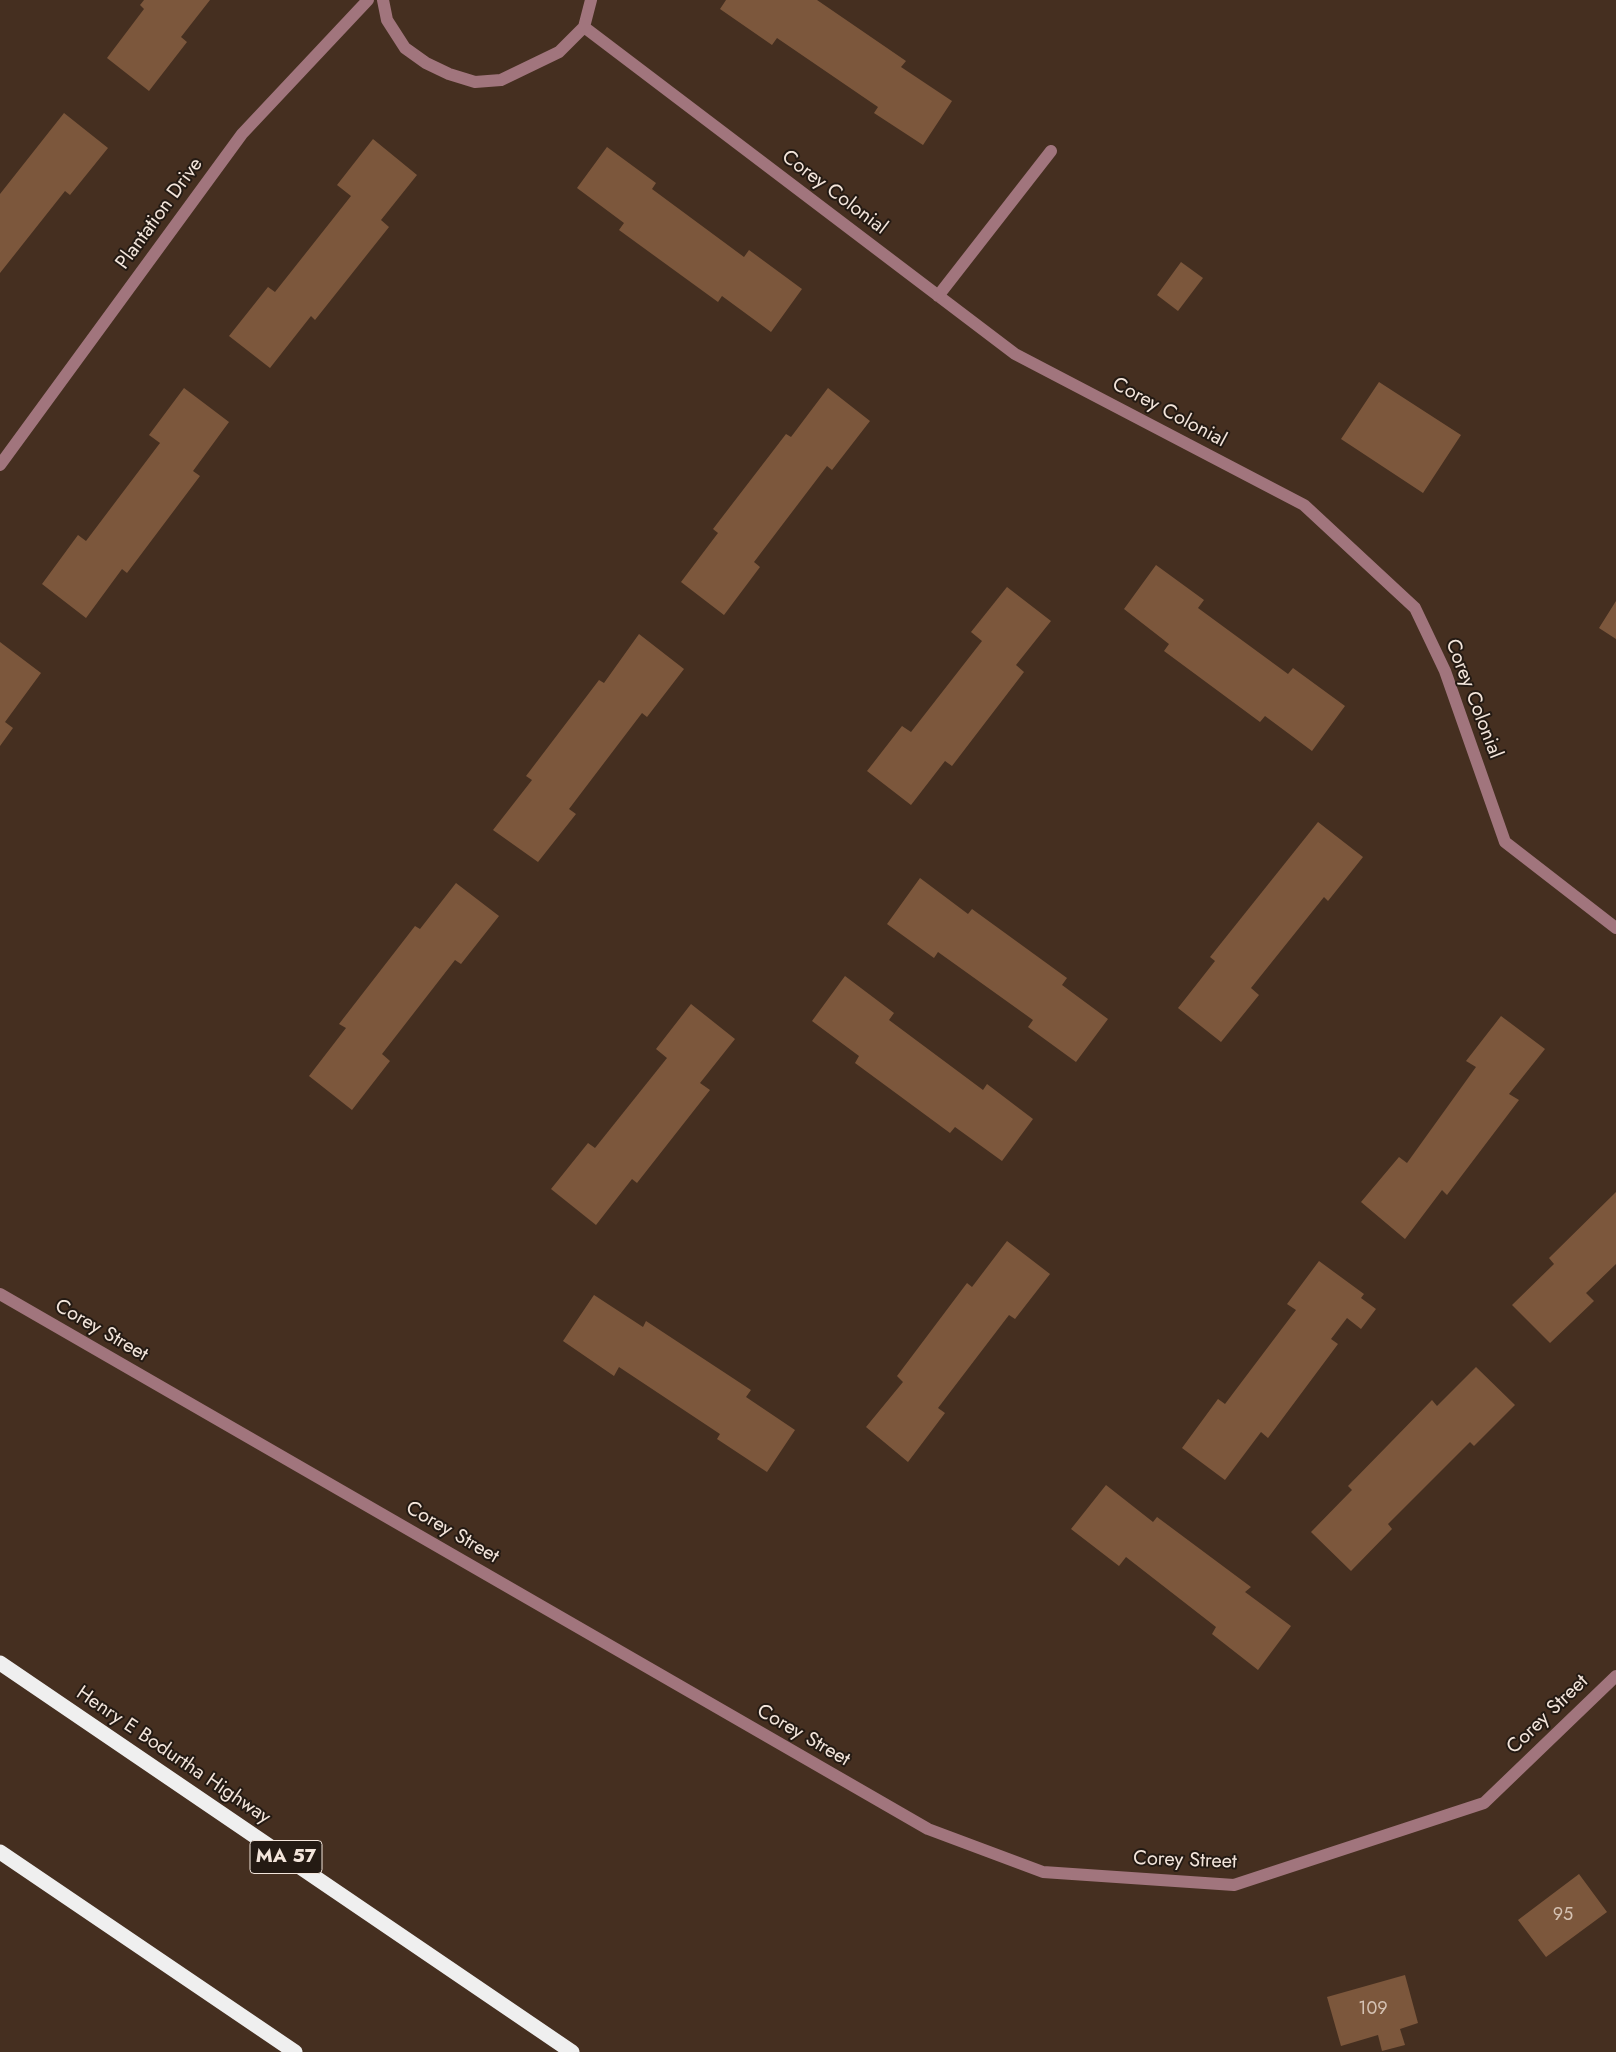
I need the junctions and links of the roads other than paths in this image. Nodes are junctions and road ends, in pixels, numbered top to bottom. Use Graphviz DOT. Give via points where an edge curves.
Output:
graph roads {
  1 [pos="368,0"];
  2 [pos="383,0"];
  3 [pos="591,0"];
  4 [pos="584,27"];
  5 [pos="1051,151"];
  6 [pos="938,296"];
  7 [pos="0,465"];
  8 [pos="1616,928"];
  9 [pos="0,1294"];
  10 [pos="0,1662"];
  11 [pos="1616,1676"];
  12 [pos="0,1852"];
  13 [pos="295,2052"];
  14 [pos="572,2052"];
  1 -- 7 [label="street, Plantation Drive" via="242,134"];
  2 -- 4 [label="street" via="387,20 405,48 426,63 475,82 501,80 559,52"];
  3 -- 4 [label="street"];
  4 -- 6 [label="street, Corey Colonial"];
  5 -- 6 [label="street"];
  6 -- 8 [label="street, Corey Colonial" via="1015,354 1304,505 1408,601 1415,608 1445,671 1505,842"];
  9 -- 11 [label="street, Corey Street" via="928,1829 1043,1872 1234,1885 1484,1803"];
  10 -- 14 [label="highway, Henry E Bodurtha Highway / MA 57"];
  12 -- 13 [label="highway"];
}
